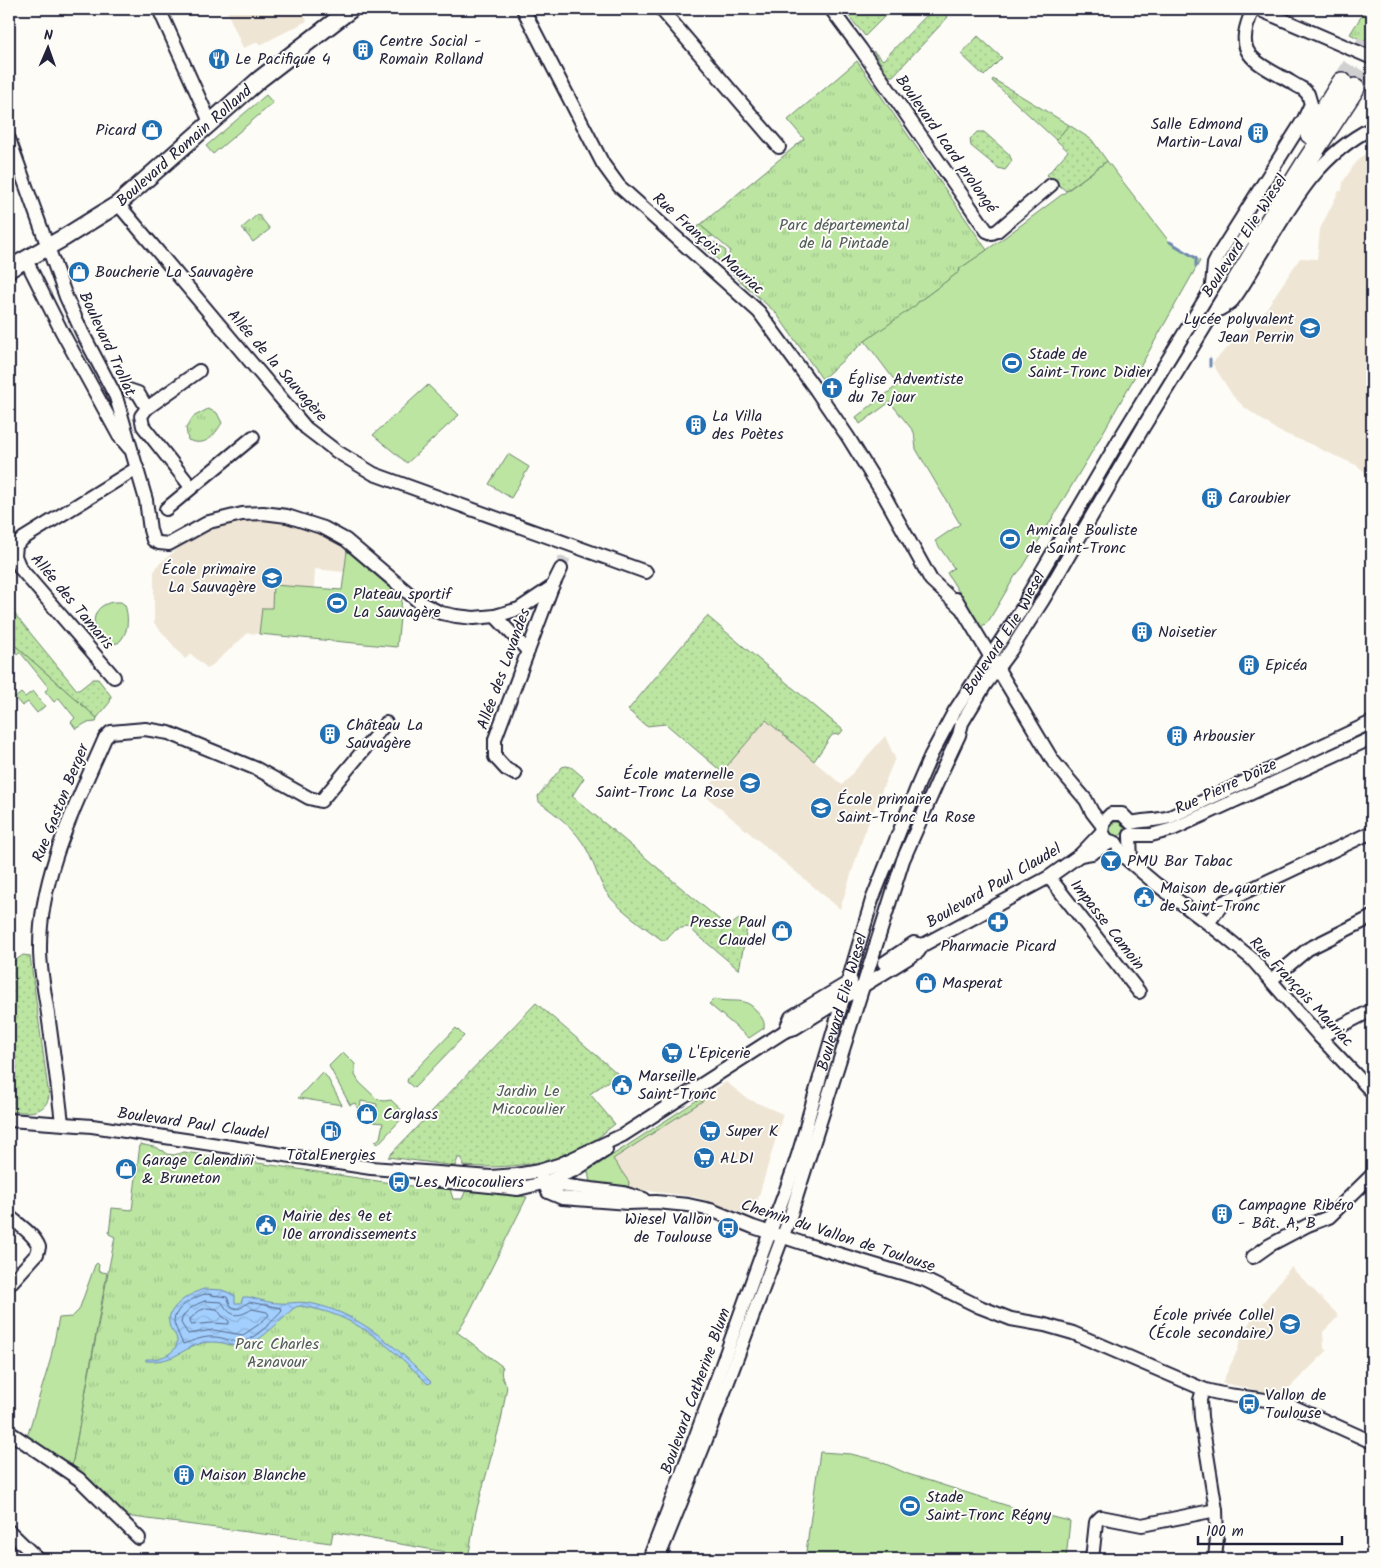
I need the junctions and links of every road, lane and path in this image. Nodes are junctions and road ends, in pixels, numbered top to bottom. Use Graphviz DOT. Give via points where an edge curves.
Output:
graph roads {
  1 [pos="158,9"];
  2 [pos="351,9"];
  3 [pos="523,9"];
  4 [pos="661,9"];
  5 [pos="831,9"];
  6 [pos="1253,9"];
  7 [pos="1258,9"];
  8 [pos="1372,58"];
  9 [pos="1349,85"];
  10 [pos="210,122"];
  11 [pos="1372,128"];
  12 [pos="9,139"];
  13 [pos="779,147"];
  14 [pos="1051,186"];
  15 [pos="118,204"];
  16 [pos="1254,236"];
  17 [pos="49,247"];
  18 [pos="26,260"];
  19 [pos="9,269"];
  20 [pos="1212,288"];
  21 [pos="1212,314"];
  22 [pos="199,371"];
  23 [pos="114,391"];
  24 [pos="147,408"];
  25 [pos="253,437"];
  26 [pos="136,462"];
  27 [pos="191,487"];
  28 [pos="166,509"];
  29 [pos="561,568"];
  30 [pos="646,572"];
  31 [pos="552,587"];
  32 [pos="495,616"];
  33 [pos="528,651"];
  34 [pos="990,657"];
  35 [pos="998,668"];
  36 [pos="114,676"];
  37 [pos="1372,722"];
  38 [pos="386,723"];
  39 [pos="1372,738"];
  40 [pos="1325,744"];
  41 [pos="1332,756"];
  42 [pos="515,774"];
  43 [pos="1086,800"];
  44 [pos="1111,814"];
  45 [pos="1102,829"];
  46 [pos="1130,831"];
  47 [pos="1372,832"];
  48 [pos="1114,843"];
  49 [pos="1080,855"];
  50 [pos="1131,861"];
  51 [pos="1049,877"];
  52 [pos="1372,917"];
  53 [pos="1208,923"];
  54 [pos="866,979"];
  55 [pos="1271,980"];
  56 [pos="848,983"];
  57 [pos="1139,992"];
  58 [pos="843,998"];
  59 [pos="1372,1010"];
  60 [pos="785,1031"];
  61 [pos="1320,1037"];
  62 [pos="1372,1092"];
  63 [pos="9,1120"];
  64 [pos="62,1123"];
  65 [pos="1372,1175"];
  66 [pos="541,1177"];
  67 [pos="9,1216"];
  68 [pos="776,1235"];
  69 [pos="1253,1257"];
  70 [pos="9,1285"];
  71 [pos="1203,1389"];
  72 [pos="9,1432"];
  73 [pos="1372,1442"];
  74 [pos="1216,1510"];
  75 [pos="9,1532"];
  76 [pos="139,1538"];
  77 [pos="38,1559"];
  78 [pos="649,1559"];
  79 [pos="658,1559"];
  80 [pos="1092,1559"];
  81 [pos="1215,1559"];
  1 -- 10 [label="street"];
  2 -- 10 [label="main road, Boulevard Romain Rolland" via="277,65"];
  3 -- 34 [label="street, Rue François Mauriac" via="603,164 619,186 759,312 816,390 885,497 896,506 924,554 952,591"];
  4 -- 13 [label="street"];
  5 -- 14 [label="street, Boulevard Icard prolongé" via="987,231 997,231"];
  6 -- 20 [label="street" via="1245,39 1250,56 1263,68 1290,80 1311,99 1309,109 1219,254 1214,264"];
  7 -- 8 [label="street"];
  9 -- 16 [label="highway, Boulevard Elie Wiesel" via="1304,166"];
  10 -- 15 [label="main road, Boulevard Romain Rolland"];
  11 -- 21 [label="street" via="1341,146 1317,171 1232,302"];
  12 -- 17 [label="street, Boulevard Trollat"];
  15 -- 17 [label="main road, Boulevard Romain Rolland"];
  15 -- 30 [label="street, Allée de la Sauvagère" via="306,428 336,451 374,474 568,551"];
  16 -- 20 [label="street, Boulevard Elie Wiesel"];
  16 -- 21 [label="street, Boulevard Elie Wiesel"];
  17 -- 18 [label="main road, Boulevard Romain Rolland"];
  17 -- 23 [label="street, Boulevard Trollat" via="66,297"];
  18 -- 19 [label="main road, Boulevard Romain Rolland"];
  18 -- 26 [label="street, Boulevard Trollat" via="61,330"];
  20 -- 34 [label="street, Boulevard Elie Wiesel" via="1120,438 1025,604"];
  21 -- 35 [label="street, Boulevard Elie Wiesel" via="1043,600"];
  22 -- 24 [label="street"];
  23 -- 24 [label="street" via="118,385 138,393"];
  23 -- 26 [label="street, Boulevard Trollat"];
  24 -- 27 [label="street" via="141,416 143,426"];
  25 -- 27 [label="street"];
  26 -- 32 [label="street, Boulevard Trollat" via="150,530 153,540 159,543 169,544 209,522 242,514 287,516 324,528 346,540 412,597 430,608 456,616"];
  26 -- 36 [label="street, Allée des Tamaris" via="16,545 15,556 20,568"];
  27 -- 28 [label="street"];
  29 -- 31 [label="street, Allée des Lavandes"];
  31 -- 32 [label="street, Boulevard Trollat" via="519,609"];
  31 -- 33 [label="street, Allée des Lavandes"];
  32 -- 33 [label="street"];
  33 -- 42 [label="street, Allée des Lavandes" via="495,739 495,757"];
  34 -- 35 [label="street, Rue François Mauriac"];
  34 -- 56 [label="street, Boulevard Elie Wiesel" via="931,755 872,900"];
  35 -- 43 [label="street, Rue François Mauriac" via="1056,766"];
  35 -- 54 [label="street, Boulevard Elie Wiesel" via="962,723 903,860"];
  37 -- 40 [label="street, Rue Pierre Doize"];
  38 -- 64 [label="street, Rue Gaston Berger" via="321,801 309,798 242,762 169,733 145,729 110,732 105,738 61,841 52,867 42,918 41,958"];
  39 -- 41 [label="street, Rue Pierre Doize"];
  40 -- 41 [label="street"];
  40 -- 46 [label="street, Rue Pierre Doize" via="1170,817"];
  41 -- 46 [label="street, Rue Pierre Doize" via="1173,829 1151,835"];
  43 -- 44 [label="street, Rue François Mauriac"];
  43 -- 45 [label="street, Rue François Mauriac"];
  44 -- 45 [label="street"];
  44 -- 46 [label="street, Rue François Mauriac" via="1122,814"];
  45 -- 48 [label="street, Rue François Mauriac" via="1104,836"];
  45 -- 49 [label="street, Boulevard Paul Claudel"];
  46 -- 48 [label="street" via="1126,840"];
  46 -- 50 [label="street"];
  47 -- 53 [label="street" via="1224,902"];
  48 -- 49 [label="street, Boulevard Paul Claudel"];
  48 -- 50 [label="street, Rue François Mauriac"];
  49 -- 51 [label="street, Boulevard Paul Claudel"];
  50 -- 53 [label="street, Rue François Mauriac"];
  51 -- 54 [label="street, Boulevard Paul Claudel"];
  51 -- 57 [label="street, Impasse Camoin"];
  52 -- 55 [label="street" via="1308,949"];
  53 -- 55 [label="street, Rue François Mauriac" via="1246,954"];
  54 -- 56 [label="street, Boulevard Paul Claudel"];
  54 -- 58 [label="street, Boulevard Paul Claudel"];
  54 -- 68 [label="street, Boulevard Elie Wiesel" via="806,1168"];
  55 -- 61 [label="street, Rue François Mauriac"];
  56 -- 58 [label="street, Boulevard Elie Wiesel"];
  56 -- 60 [label="street, Boulevard Paul Claudel" via="791,1017"];
  58 -- 60 [label="street, Boulevard Paul Claudel"];
  58 -- 68 [label="street, Boulevard Elie Wiesel"];
  59 -- 61 [label="street"];
  60 -- 66 [label="street, Boulevard Paul Claudel" via="623,1135 604,1152 575,1170"];
  61 -- 62 [label="street, Rue François Mauriac"];
  63 -- 64 [label="street, Boulevard Paul Claudel"];
  64 -- 66 [label="street, Boulevard Paul Claudel" via="371,1168 399,1177 518,1189"];
  65 -- 69 [label="street" via="1329,1217 1270,1244"];
  66 -- 68 [label="street, Chemin du Vallon de Toulouse" via="548,1192 562,1198 701,1207"];
  67 -- 70 [label="street" via="34,1238 39,1247 37,1254"];
  68 -- 71 [label="street, Chemin du Vallon de Toulouse" via="925,1280 1011,1319 1073,1333"];
  68 -- 78 [label="street, Boulevard Catherine Blum"];
  68 -- 79 [label="street, Boulevard Catherine Blum" via="706,1440"];
  71 -- 73 [label="street, Chemin du Vallon de Toulouse" via="1280,1402"];
  71 -- 74 [label="street" via="1201,1417"];
  72 -- 76 [label="street" via="79,1479"];
  74 -- 80 [label="street" via="1142,1525 1101,1517 1096,1522"];
  74 -- 81 [label="street" via="1218,1537"];
  75 -- 77 [label="street"];
}
